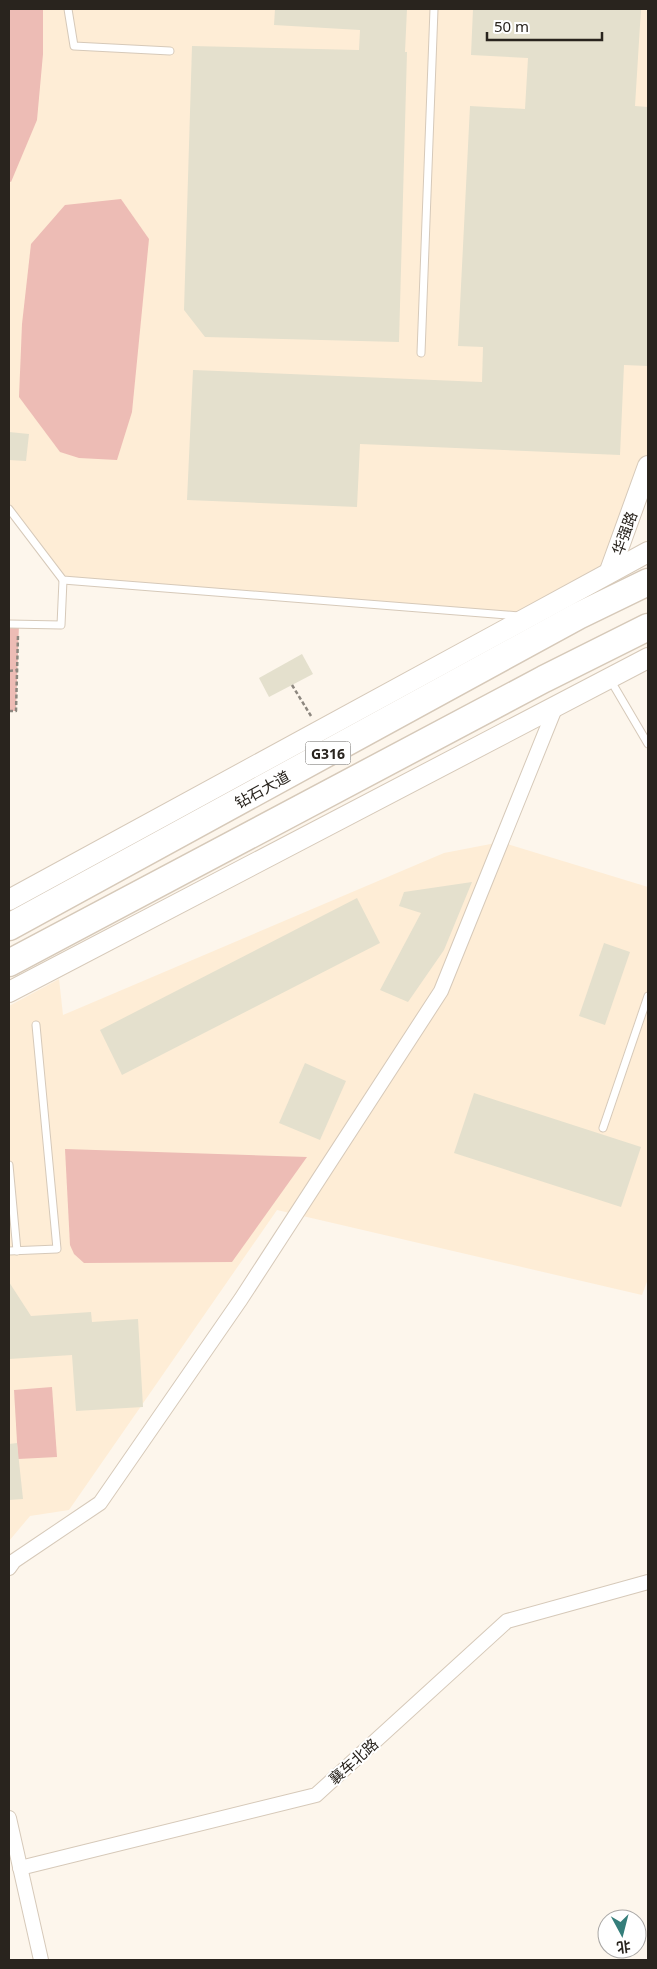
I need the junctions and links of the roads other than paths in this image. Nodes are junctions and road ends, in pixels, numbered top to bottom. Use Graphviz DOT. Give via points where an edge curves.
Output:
graph roads {
  1 [pos="68,9"];
  2 [pos="434,9"];
  3 [pos="170,51"];
  4 [pos="421,353"];
  5 [pos="648,466"];
  6 [pos="9,509"];
  7 [pos="648,552"];
  8 [pos="610,571"];
  9 [pos="64,580"];
  10 [pos="648,582"];
  11 [pos="622,595"];
  12 [pos="527,617"];
  13 [pos="9,624"];
  14 [pos="648,627"];
  15 [pos="648,658"];
  16 [pos="567,667"];
  17 [pos="609,678"];
  18 [pos="556,706"];
  19 [pos="648,744"];
  20 [pos="9,900"];
  21 [pos="9,927"];
  22 [pos="9,963"];
  23 [pos="9,992"];
  24 [pos="648,996"];
  25 [pos="36,1025"];
  26 [pos="603,1128"];
  27 [pos="9,1165"];
  28 [pos="9,1251"];
  29 [pos="17,1251"];
  30 [pos="9,1568"];
  31 [pos="648,1582"];
  32 [pos="9,1818"];
  33 [pos="20,1868"];
  34 [pos="41,1960"];
  1 -- 3 [label="lane" via="74,46"];
  2 -- 4 [label="lane"];
  5 -- 8 [label="street, 华强路"];
  6 -- 9 [label="lane"];
  7 -- 8 [label="street"];
  8 -- 11 [label="street"];
  8 -- 12 [label="street"];
  9 -- 12 [label="lane"];
  9 -- 13 [label="lane" via="61,625"];
  10 -- 11 [label="highway, 钻石大道 / G316"];
  11 -- 21 [label="highway, 钻石大道 / G316"];
  12 -- 20 [label="street"];
  14 -- 16 [label="highway, G316"];
  15 -- 17 [label="street"];
  16 -- 18 [label="street"];
  16 -- 22 [label="highway, G316"];
  17 -- 18 [label="street"];
  17 -- 19 [label="lane"];
  18 -- 23 [label="street"];
  18 -- 30 [label="street" via="442,991 241,1299 100,1503 14,1561"];
  24 -- 26 [label="lane"];
  25 -- 29 [label="lane" via="57,1250"];
  27 -- 29 [label="lane"];
  28 -- 29 [label="lane"];
  31 -- 33 [label="street, 襄车北路" via="508,1621 316,1795"];
  32 -- 33 [label="street"];
  33 -- 34 [label="street"];
}
